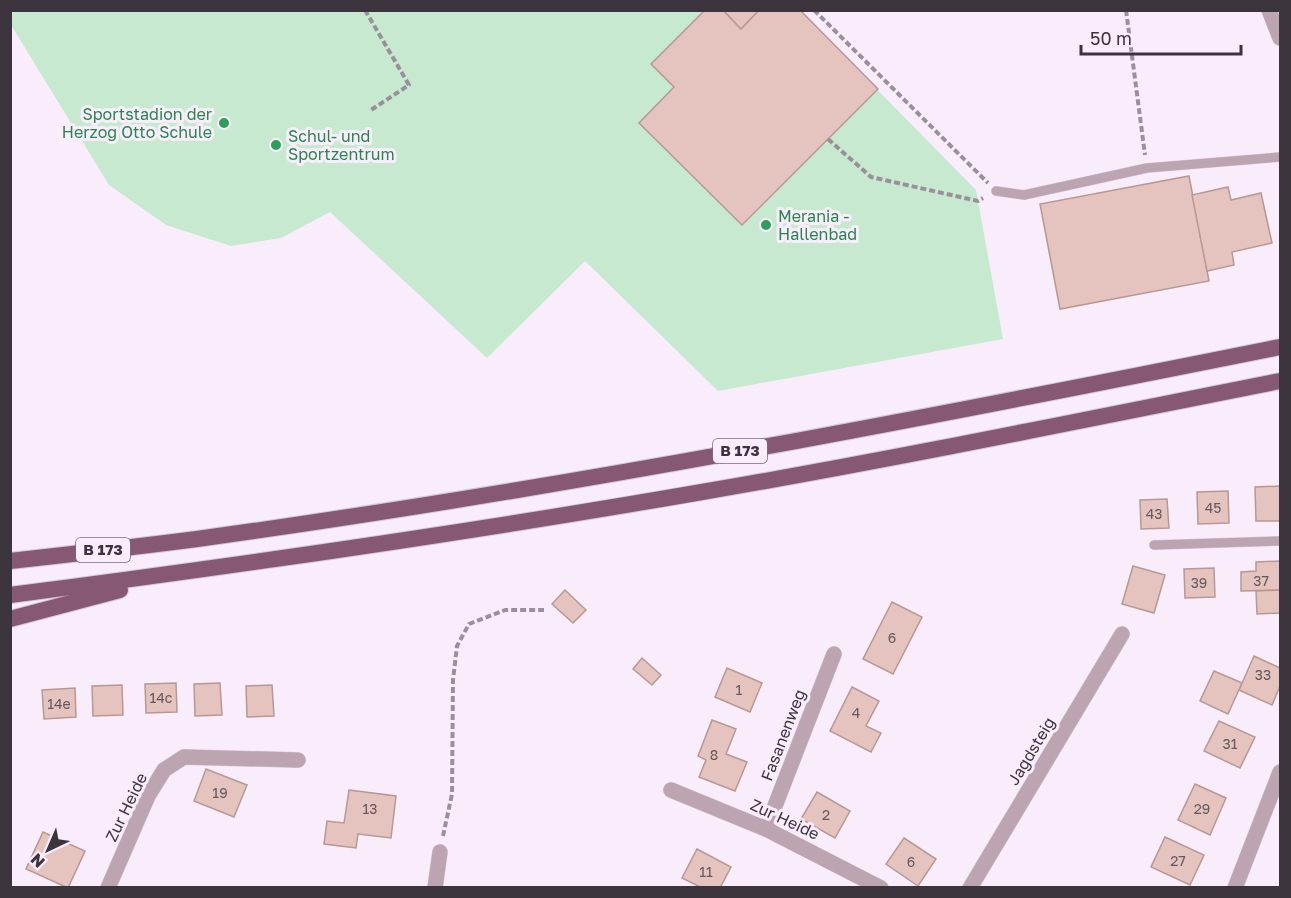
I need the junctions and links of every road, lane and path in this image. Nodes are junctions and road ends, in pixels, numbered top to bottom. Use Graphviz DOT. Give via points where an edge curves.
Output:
graph roads {
  1 [pos="365,10"];
  2 [pos="814,10"];
  3 [pos="1126,10"];
  4 [pos="1269,10"];
  5 [pos="1281,38"];
  6 [pos="371,110"];
  7 [pos="828,139"];
  8 [pos="1281,157"];
  9 [pos="1147,168"];
  10 [pos="996,191"];
  11 [pos="1281,347"];
  12 [pos="1281,381"];
  13 [pos="1281,540"];
  14 [pos="1154,545"];
  15 [pos="10,561"];
  16 [pos="181,573"];
  17 [pos="10,595"];
  18 [pos="544,610"];
  19 [pos="10,619"];
  20 [pos="1122,634"];
  21 [pos="834,654"];
  22 [pos="298,760"];
  23 [pos="1281,772"];
  24 [pos="671,790"];
  25 [pos="766,828"];
  26 [pos="440,852"];
  27 [pos="108,888"];
  28 [pos="435,888"];
  29 [pos="881,888"];
  30 [pos="970,888"];
  31 [pos="1235,888"];
  1 -- 6 [label="path" via="410,85"];
  2 -- 10 [label="path"];
  3 -- 9 [label="path"];
  4 -- 5 [label="street"];
  7 -- 10 [label="path" via="871,177 978,201"];
  8 -- 9 [label="lane"];
  9 -- 10 [label="lane" via="1024,195"];
  11 -- 15 [label="highway, B 173" via="711,457 456,500 196,539"];
  12 -- 16 [label="highway, B 173" via="705,492"];
  13 -- 14 [label="lane"];
  16 -- 17 [label="highway, B 173"];
  16 -- 19 [label="highway"];
  18 -- 26 [label="path" via="505,610 469,624 457,646 452,794"];
  20 -- 30 [label="street, Jagdsteig"];
  21 -- 25 [label="street, Fasanenweg"];
  22 -- 27 [label="street, Zur Heide" via="184,757 164,770 148,796"];
  23 -- 31 [label="street"];
  24 -- 25 [label="street, Zur Heide"];
  25 -- 29 [label="street, Zur Heide"];
  26 -- 28 [label="street"];
}
